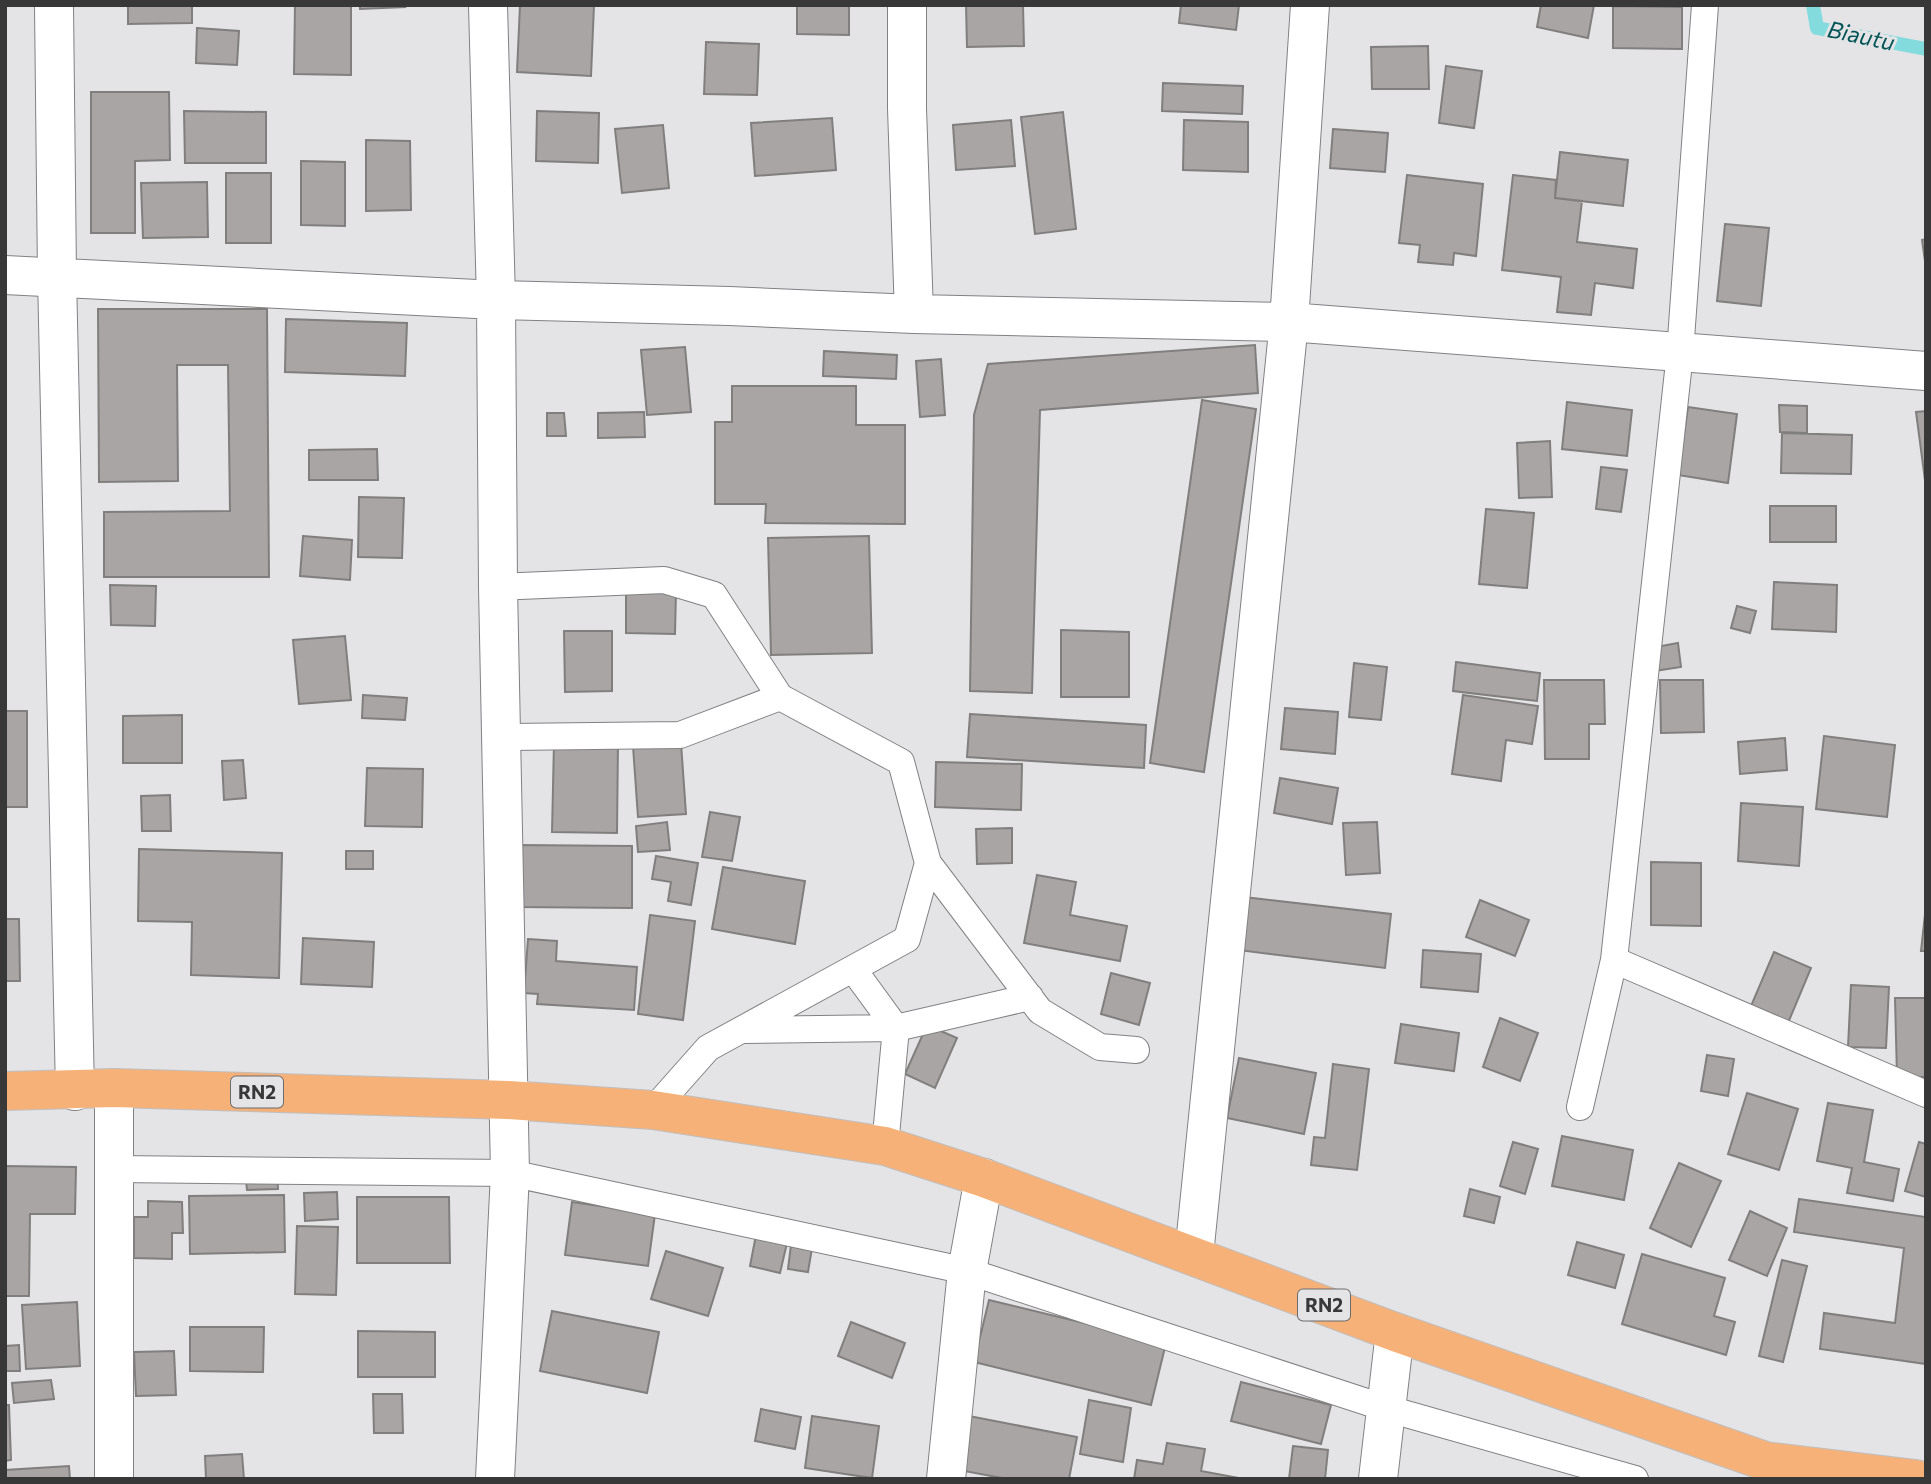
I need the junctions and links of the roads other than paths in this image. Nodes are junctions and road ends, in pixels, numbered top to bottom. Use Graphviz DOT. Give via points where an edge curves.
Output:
graph roads {
  1 [pos="54,5"];
  2 [pos="488,5"];
  3 [pos="907,5"];
  4 [pos="1310,5"];
  5 [pos="1705,5"];
  6 [pos="5,275"];
  7 [pos="57,276"];
  8 [pos="496,300"];
  9 [pos="914,314"];
  10 [pos="1289,322"];
  11 [pos="1679,353"];
  12 [pos="1926,371"];
  13 [pos="498,587"];
  14 [pos="780,697"];
  15 [pos="501,737"];
  16 [pos="928,863"];
  17 [pos="1614,960"];
  18 [pos="853,969"];
  19 [pos="1030,997"];
  20 [pos="896,1028"];
  21 [pos="741,1030"];
  22 [pos="1136,1050"];
  23 [pos="114,1088"];
  24 [pos="5,1091"];
  25 [pos="75,1091"];
  26 [pos="1926,1094"];
  27 [pos="508,1100"];
  28 [pos="1580,1107"];
  29 [pos="653,1111"];
  30 [pos="885,1146"];
  31 [pos="115,1168"];
  32 [pos="510,1173"];
  33 [pos="984,1178"];
  34 [pos="1194,1255"];
  35 [pos="967,1271"];
  36 [pos="1395,1332"];
  37 [pos="1385,1408"];
  38 [pos="1764,1470"];
  39 [pos="114,1479"];
  40 [pos="495,1479"];
  41 [pos="946,1479"];
  42 [pos="1378,1479"];
  43 [pos="1635,1479"];
  44 [pos="1916,1479"];
  1 -- 7 [label="street"];
  2 -- 8 [label="street"];
  3 -- 9 [label="street"];
  4 -- 10 [label="street"];
  5 -- 11 [label="lane"];
  6 -- 7 [label="street"];
  7 -- 8 [label="street"];
  7 -- 25 [label="street"];
  8 -- 9 [label="street"];
  8 -- 13 [label="street"];
  9 -- 10 [label="street"];
  10 -- 11 [label="street"];
  10 -- 34 [label="street"];
  11 -- 12 [label="street"];
  11 -- 17 [label="lane"];
  13 -- 14 [label="lane" via="664,580 714,595"];
  13 -- 15 [label="street"];
  14 -- 15 [label="lane" via="680,735"];
  14 -- 16 [label="lane" via="901,762"];
  15 -- 27 [label="street"];
  16 -- 18 [label="lane" via="907,940"];
  16 -- 19 [label="lane"];
  17 -- 26 [label="lane"];
  17 -- 28 [label="lane"];
  18 -- 20 [label="lane"];
  18 -- 21 [label="lane"];
  19 -- 20 [label="lane"];
  19 -- 22 [label="lane" via="1040,1011 1100,1047"];
  20 -- 21 [label="lane"];
  20 -- 30 [label="lane"];
  21 -- 29 [label="lane" via="708,1048"];
  23 -- 25 [label="highway, RN2"];
  23 -- 27 [label="highway, RN2"];
  23 -- 31 [label="street"];
  24 -- 25 [label="highway, RN2"];
  27 -- 29 [label="highway, RN2"];
  27 -- 32 [label="street"];
  29 -- 30 [label="highway, RN2"];
  30 -- 33 [label="highway, RN2"];
  31 -- 32 [label="lane"];
  31 -- 39 [label="street"];
  32 -- 35 [label="lane"];
  32 -- 40 [label="street"];
  33 -- 34 [label="highway, RN2"];
  33 -- 35 [label="street"];
  34 -- 36 [label="highway, RN2"];
  35 -- 37 [label="lane"];
  35 -- 41 [label="street"];
  36 -- 37 [label="street"];
  36 -- 38 [label="highway, RN2"];
  37 -- 42 [label="street"];
  37 -- 43 [label="lane"];
  38 -- 44 [label="highway, RN2"];
}
